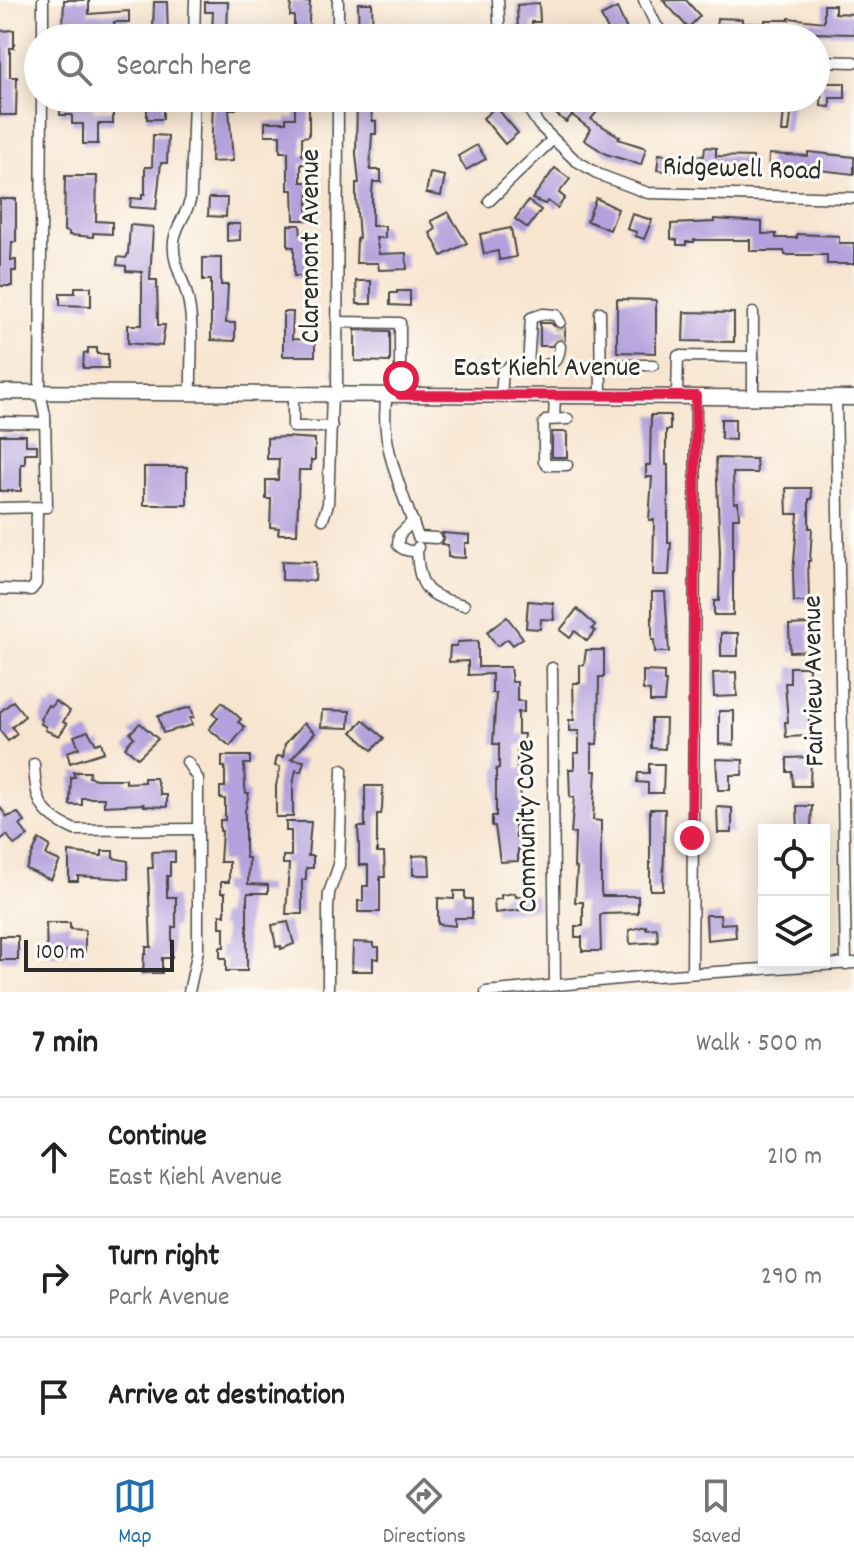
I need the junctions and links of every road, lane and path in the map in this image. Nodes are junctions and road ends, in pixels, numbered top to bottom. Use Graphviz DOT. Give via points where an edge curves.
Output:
graph roads {
  1 [pos="43,0"];
  2 [pos="195,0"];
  3 [pos="338,0"];
  4 [pos="498,0"];
  5 [pos="644,0"];
  6 [pos="43,24"];
  7 [pos="194,24"];
  8 [pos="338,24"];
  9 [pos="499,24"];
  10 [pos="656,24"];
  11 [pos="830,61"];
  12 [pos="854,62"];
  13 [pos="42,112"];
  14 [pos="194,112"];
  15 [pos="338,112"];
  16 [pos="530,112"];
  17 [pos="552,140"];
  18 [pos="854,198"];
  19 [pos="489,201"];
  20 [pos="600,312"];
  21 [pos="753,313"];
  22 [pos="337,322"];
  23 [pos="560,322"];
  24 [pos="560,346"];
  25 [pos="753,357"];
  26 [pos="600,365"];
  27 [pos="653,365"];
  28 [pos="528,366"];
  29 [pos="0,392"];
  30 [pos="40,392"];
  31 [pos="191,394"];
  32 [pos="293,394"];
  33 [pos="334,395"];
  34 [pos="394,395"];
  35 [pos="501,395"];
  36 [pos="555,396"];
  37 [pos="601,396"];
  38 [pos="677,396"];
  39 [pos="696,396"];
  40 [pos="753,397"];
  41 [pos="836,398"];
  42 [pos="854,398"];
  43 [pos="554,419"];
  44 [pos="568,419"];
  45 [pos="0,422"];
  46 [pos="45,423"];
  47 [pos="332,427"];
  48 [pos="567,465"];
  49 [pos="0,508"];
  50 [pos="37,508"];
  51 [pos="323,519"];
  52 [pos="413,521"];
  53 [pos="418,537"];
  54 [pos="436,538"];
  55 [pos="417,551"];
  56 [pos="0,589"];
  57 [pos="464,605"];
  58 [pos="552,668"];
  59 [pos="187,762"];
  60 [pos="34,764"];
  61 [pos="342,770"];
  62 [pos="198,829"];
  63 [pos="850,964"];
  64 [pos="692,973"];
  65 [pos="555,984"];
  66 [pos="189,992"];
  67 [pos="328,992"];
  68 [pos="486,992"];
  1 -- 6 [label="street"];
  2 -- 7 [label="street"];
  3 -- 8 [label="street"];
  4 -- 9 [label="street"];
  5 -- 10 [label="street"];
  11 -- 12 [label="street"];
  13 -- 30 [label="street"];
  14 -- 31 [label="street" via="190,205 177,228 174,251 188,296"];
  15 -- 22 [label="street, Claremont Avenue"];
  16 -- 17 [label="street, Ridgewell Road"];
  17 -- 18 [label="street, Ridgewell Road" via="600,175 648,193"];
  17 -- 19 [label="street"];
  20 -- 26 [label="street"];
  21 -- 25 [label="street"];
  22 -- 33 [label="street, Claremont Avenue"];
  22 -- 34 [label="street" via="400,323"];
  23 -- 28 [label="street" via="550,314 531,318"];
  24 -- 28 [label="street" via="552,364"];
  25 -- 38 [label="street" via="678,356"];
  25 -- 40 [label="street"];
  26 -- 27 [label="street"];
  26 -- 37 [label="street"];
  28 -- 35 [label="street" via="503,371"];
  29 -- 30 [label="main road, East Kiehl Avenue"];
  30 -- 31 [label="main road, East Kiehl Avenue"];
  30 -- 46 [label="street"];
  31 -- 32 [label="main road, East Kiehl Avenue"];
  32 -- 33 [label="main road, East Kiehl Avenue"];
  32 -- 47 [label="street" via="293,427"];
  33 -- 34 [label="main road, East Kiehl Avenue"];
  33 -- 47 [label="street, Claremont Avenue"];
  34 -- 35 [label="main road, East Kiehl Avenue"];
  34 -- 52 [label="street" via="385,407 387,438"];
  35 -- 36 [label="main road, East Kiehl Avenue"];
  36 -- 37 [label="main road, East Kiehl Avenue"];
  36 -- 43 [label="street"];
  37 -- 38 [label="main road, East Kiehl Avenue"];
  38 -- 39 [label="main road, East Kiehl Avenue"];
  39 -- 40 [label="main road, East Kiehl Avenue"];
  39 -- 64 [label="street"];
  40 -- 41 [label="main road, East Kiehl Avenue"];
  41 -- 42 [label="main road, East Kiehl Avenue"];
  41 -- 63 [label="street, Fairview Avenue"];
  43 -- 44 [label="street"];
  43 -- 48 [label="street" via="544,423 544,462"];
  45 -- 46 [label="street"];
  46 -- 50 [label="street" via="47,507"];
  47 -- 51 [label="street, Claremont Avenue"];
  49 -- 50 [label="street"];
  50 -- 56 [label="street" via="34,589"];
  52 -- 53 [label="street"];
  52 -- 55 [label="street" via="399,535 398,545"];
  53 -- 54 [label="street"];
  53 -- 55 [label="street"];
  55 -- 57 [label="street" via="427,590"];
  58 -- 65 [label="street, Community Cove"];
  59 -- 62 [label="street" via="198,779"];
  60 -- 62 [label="street" via="43,811 75,830"];
  61 -- 67 [label="street" via="339,865 329,893"];
  62 -- 66 [label="street" via="198,950"];
  63 -- 64 [label="street"];
  64 -- 65 [label="street"];
  65 -- 68 [label="street"];
}
